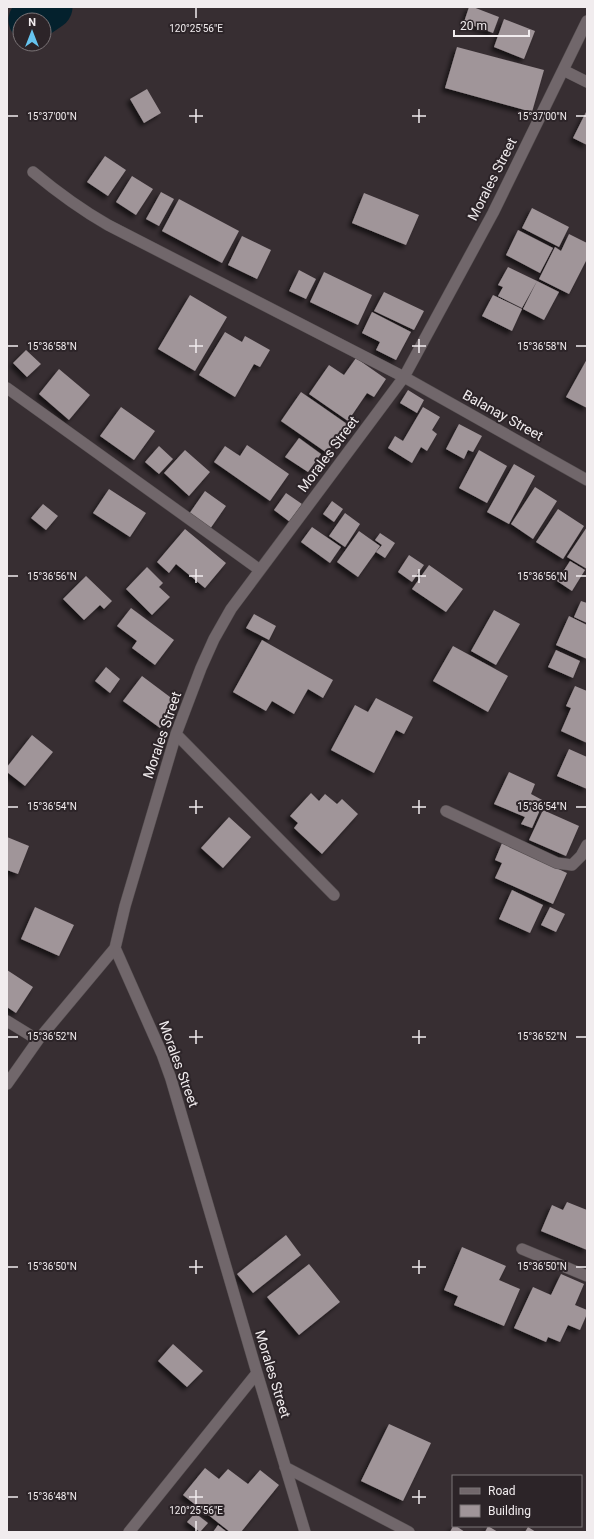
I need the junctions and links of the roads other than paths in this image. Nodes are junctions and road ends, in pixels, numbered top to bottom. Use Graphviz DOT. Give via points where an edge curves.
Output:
graph roads {
  1 [pos="587,21"];
  2 [pos="563,70"];
  3 [pos="587,82"];
  4 [pos="33,172"];
  5 [pos="404,377"];
  6 [pos="7,388"];
  7 [pos="587,480"];
  8 [pos="260,570"];
  9 [pos="176,734"];
  10 [pos="446,811"];
  11 [pos="587,845"];
  12 [pos="334,895"];
  13 [pos="115,948"];
  14 [pos="7,1021"];
  15 [pos="38,1040"];
  16 [pos="7,1084"];
  17 [pos="522,1249"];
  18 [pos="587,1276"];
  19 [pos="257,1373"];
  20 [pos="285,1467"];
  21 [pos="130,1532"];
  22 [pos="305,1532"];
  23 [pos="409,1532"];
  1 -- 2 [label="street, Morales Street"];
  2 -- 3 [label="street"];
  2 -- 5 [label="street, Morales Street" via="493,213"];
  4 -- 5 [label="street, Balanay Street" via="77,207 108,225"];
  5 -- 7 [label="street, Balanay Street"];
  5 -- 8 [label="street, Morales Street"];
  6 -- 8 [label="street"];
  8 -- 9 [label="street, Morales Street" via="231,609 214,639"];
  9 -- 12 [label="street"];
  9 -- 13 [label="street, Morales Street"];
  10 -- 11 [label="street" via="557,863 572,865 582,856"];
  13 -- 15 [label="street"];
  13 -- 19 [label="street, Morales Street" via="171,1079"];
  14 -- 15 [label="street"];
  15 -- 16 [label="street"];
  17 -- 18 [label="street"];
  19 -- 20 [label="street, Morales Street"];
  19 -- 21 [label="street"];
  20 -- 22 [label="street, Morales Street"];
  20 -- 23 [label="street"];
}
